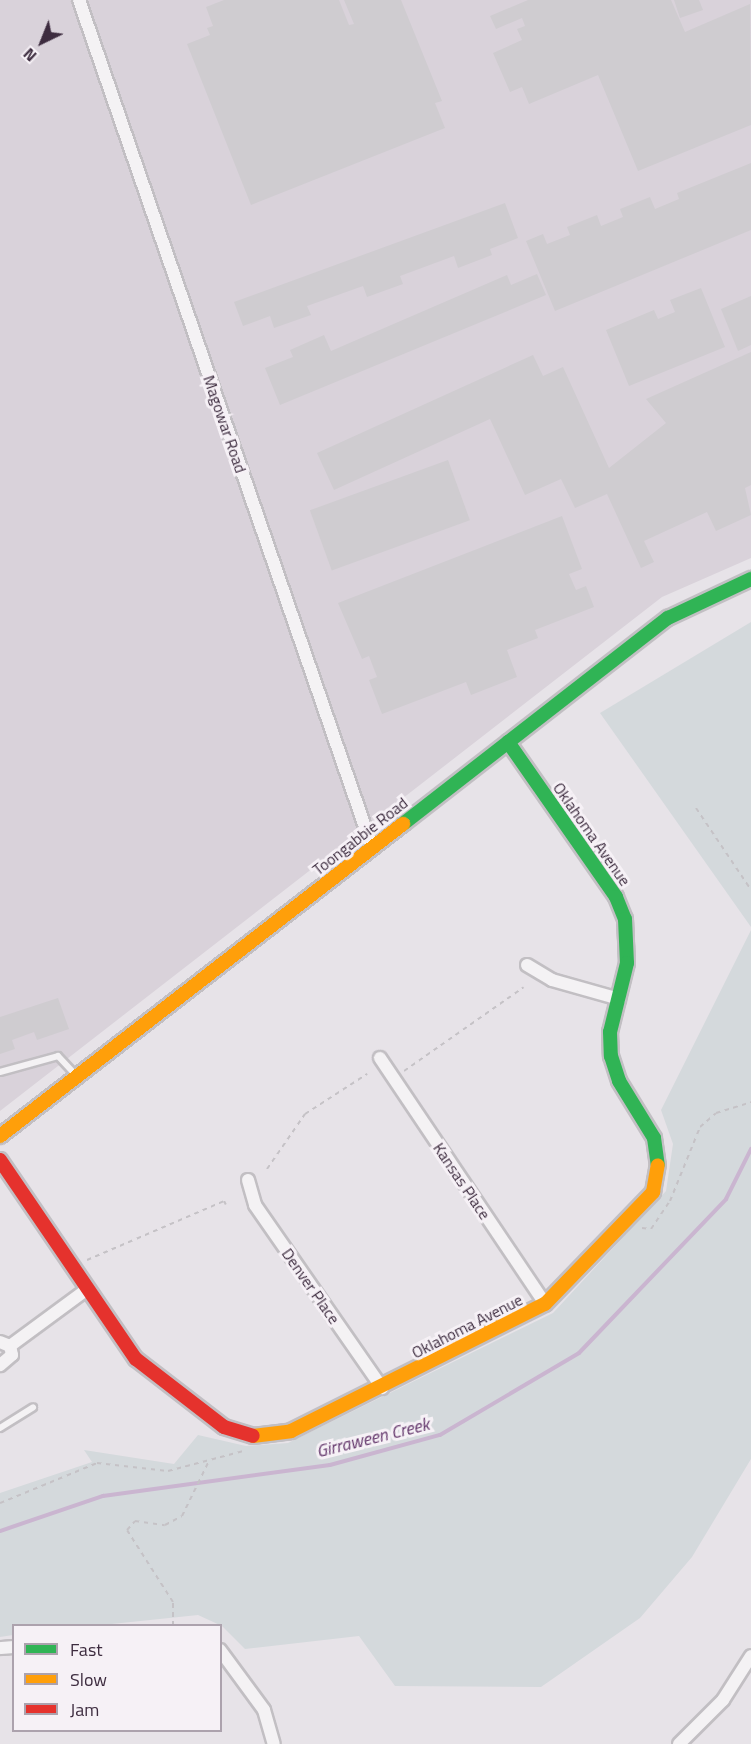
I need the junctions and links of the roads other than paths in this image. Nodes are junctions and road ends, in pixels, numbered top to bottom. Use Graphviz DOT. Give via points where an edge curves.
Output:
graph roads {
  1 [pos="80,0"];
  2 [pos="751,579"];
  3 [pos="508,742"];
  4 [pos="372,847"];
  5 [pos="527,964"];
  6 [pos="619,999"];
  7 [pos="380,1058"];
  8 [pos="0,1072"];
  9 [pos="77,1076"];
  10 [pos="0,1136"];
  11 [pos="0,1160"];
  12 [pos="248,1180"];
  13 [pos="86,1290"];
  14 [pos="545,1304"];
  15 [pos="5,1344"];
  16 [pos="0,1365"];
  17 [pos="382,1388"];
  18 [pos="33,1407"];
  19 [pos="0,1428"];
  20 [pos="222,1653"];
  21 [pos="751,1656"];
  22 [pos="274,1744"];
  23 [pos="679,1744"];
  1 -- 4 [label="street, Magowar Road"];
  2 -- 3 [label="street, Toongabbie Road" via="668,618"];
  3 -- 4 [label="street, Toongabbie Road"];
  3 -- 6 [label="street, Oklahoma Avenue" via="616,897 629,943"];
  4 -- 9 [label="street, Toongabbie Road"];
  5 -- 6 [label="street" via="552,980"];
  6 -- 14 [label="street, Oklahoma Avenue" via="611,1056 619,1081 654,1138 658,1162 653,1192"];
  7 -- 14 [label="street, Kansas Place"];
  8 -- 9 [label="lane" via="58,1056"];
  9 -- 10 [label="street, Toongabbie Road"];
  11 -- 13 [label="street, Oklahoma Avenue"];
  12 -- 17 [label="street, Denver Place" via="255,1205"];
  13 -- 15 [label="street"];
  13 -- 17 [label="street, Oklahoma Avenue" via="141,1364 224,1427 250,1437 272,1436"];
  14 -- 17 [label="street, Oklahoma Avenue"];
  15 -- 16 [label="street" via="11,1360"];
  18 -- 19 [label="lane"];
  20 -- 22 [label="street" via="264,1710"];
  21 -- 23 [label="street" via="723,1700"];
}
